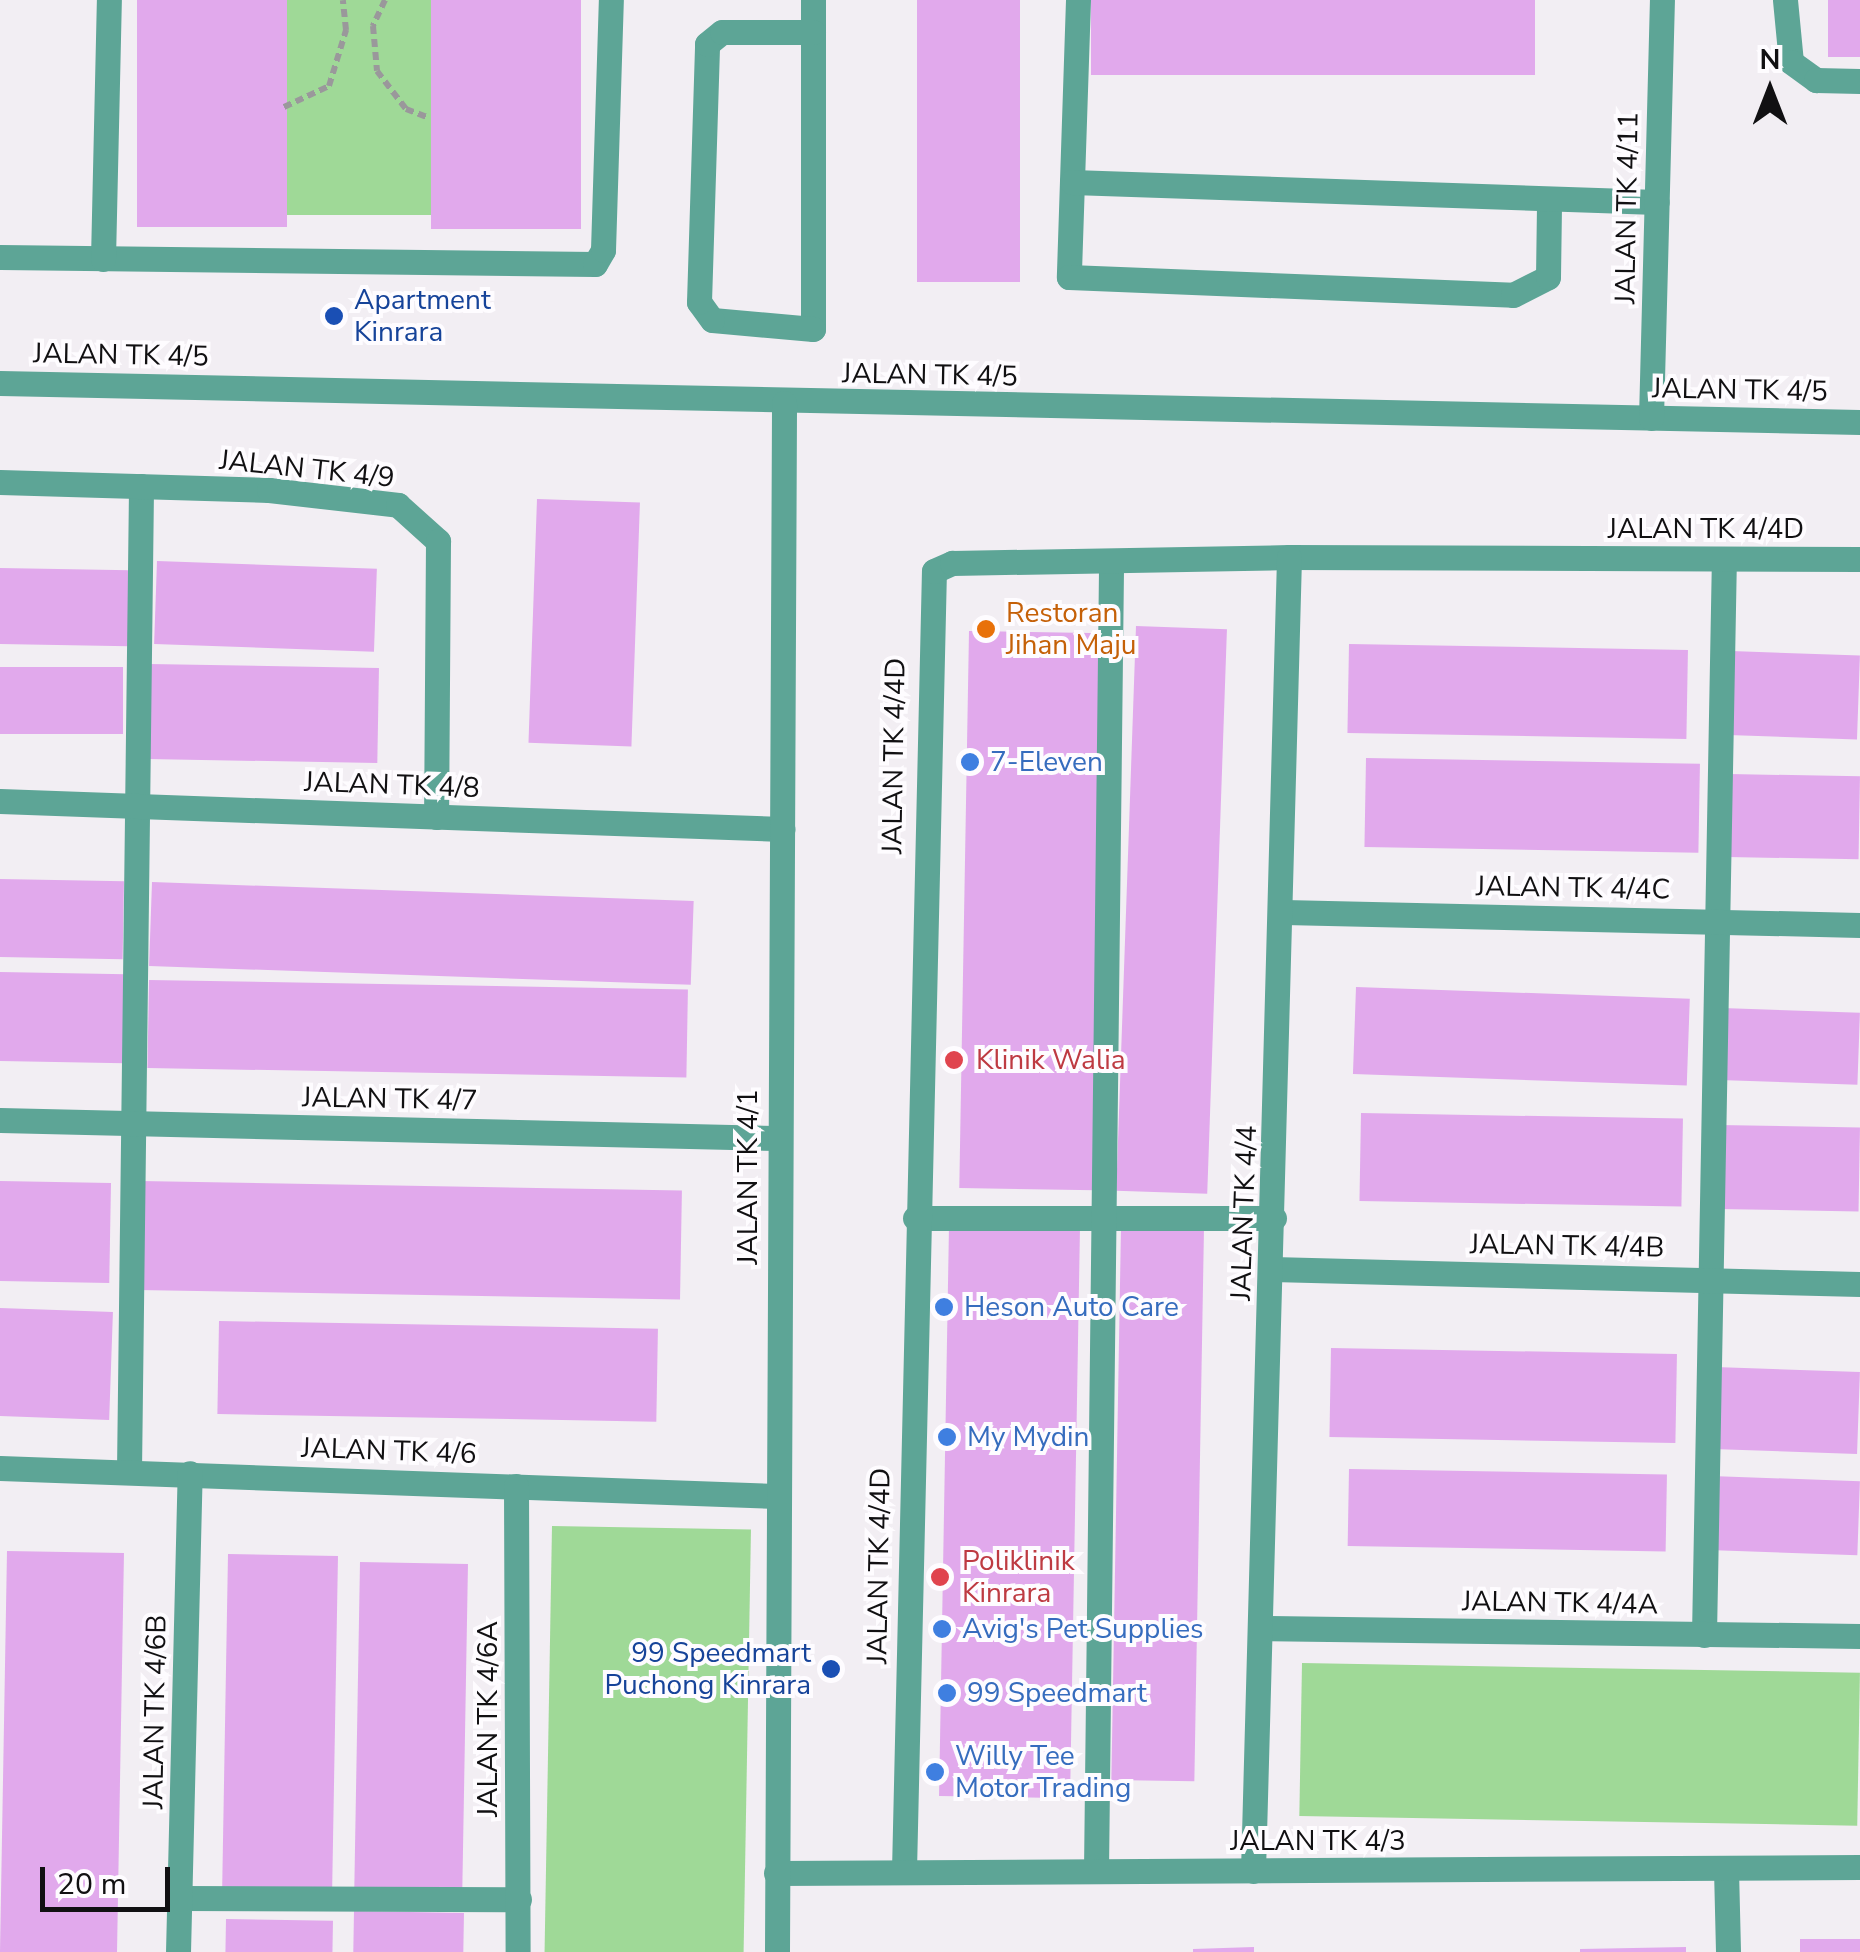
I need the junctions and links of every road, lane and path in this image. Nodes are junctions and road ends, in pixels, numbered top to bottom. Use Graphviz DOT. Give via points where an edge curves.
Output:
graph roads {
  1 [pos="109,0"];
  2 [pos="343,0"];
  3 [pos="385,0"];
  4 [pos="611,0"];
  5 [pos="813,0"];
  6 [pos="1078,0"];
  7 [pos="1662,0"];
  8 [pos="1785,0"];
  9 [pos="813,32"];
  10 [pos="1860,81"];
  11 [pos="284,106"];
  12 [pos="427,116"];
  13 [pos="1072,182"];
  14 [pos="1549,201"];
  15 [pos="1657,202"];
  16 [pos="0,257"];
  17 [pos="104,259"];
  18 [pos="0,384"];
  19 [pos="784,402"];
  20 [pos="1651,418"];
  21 [pos="1860,422"];
  22 [pos="0,482"];
  23 [pos="141,486"];
  24 [pos="1290,557"];
  25 [pos="1724,559"];
  26 [pos="1860,560"];
  27 [pos="1110,562"];
  28 [pos="0,800"];
  29 [pos="137,805"];
  30 [pos="436,816"];
  31 [pos="782,829"];
  32 [pos="1284,912"];
  33 [pos="1713,920"];
  34 [pos="1860,925"];
  35 [pos="0,1120"];
  36 [pos="136,1123"];
  37 [pos="778,1138"];
  38 [pos="915,1218"];
  39 [pos="1105,1218"];
  40 [pos="1274,1218"];
  41 [pos="1272,1268"];
  42 [pos="1708,1280"];
  43 [pos="1860,1284"];
  44 [pos="0,1468"];
  45 [pos="129,1471"];
  46 [pos="190,1473"];
  47 [pos="516,1486"];
  48 [pos="776,1496"];
  49 [pos="1260,1628"];
  50 [pos="1704,1634"];
  51 [pos="1860,1636"];
  52 [pos="1860,1866"];
  53 [pos="1726,1869"];
  54 [pos="1253,1870"];
  55 [pos="904,1871"];
  56 [pos="1096,1871"];
  57 [pos="776,1874"];
  58 [pos="180,1898"];
  59 [pos="519,1899"];
  60 [pos="178,1952"];
  61 [pos="518,1952"];
  62 [pos="776,1952"];
  63 [pos="1728,1952"];
  1 -- 17 [label="street"];
  2 -- 11 [label="path" via="346,30 329,86"];
  3 -- 12 [label="path" via="373,26 377,71 406,109"];
  4 -- 17 [label="street" via="603,250 595,264"];
  5 -- 9 [label="street"];
  6 -- 13 [label="street"];
  7 -- 15 [label="street, JALAN TK 4/11"];
  8 -- 10 [label="street" via="1791,62 1816,80"];
  9 -- 9 [label="street" via="722,32 706,44 699,302 712,320 813,329"];
  13 -- 14 [label="street"];
  13 -- 14 [label="street" via="1069,278 1513,294 1548,278"];
  14 -- 15 [label="street"];
  15 -- 20 [label="street, JALAN TK 4/11"];
  16 -- 17 [label="street"];
  18 -- 19 [label="street, JALAN TK 4/5"];
  19 -- 20 [label="street, JALAN TK 4/5"];
  19 -- 31 [label="street, JALAN TK 4/1"];
  20 -- 21 [label="street, JALAN TK 4/5"];
  22 -- 23 [label="street, JALAN TK 4/9"];
  23 -- 29 [label="street"];
  23 -- 30 [label="street, JALAN TK 4/9" via="398,505 438,540"];
  24 -- 25 [label="street, JALAN TK 4/4D"];
  24 -- 27 [label="street, JALAN TK 4/4D"];
  24 -- 32 [label="street, JALAN TK 4/4"];
  25 -- 26 [label="street, JALAN TK 4/4D"];
  25 -- 33 [label="street"];
  27 -- 38 [label="street, JALAN TK 4/4D" via="952,564 934,571 928,589"];
  27 -- 39 [label="street"];
  28 -- 29 [label="street, JALAN TK 4/8"];
  29 -- 30 [label="street, JALAN TK 4/8"];
  29 -- 36 [label="street"];
  30 -- 31 [label="street, JALAN TK 4/8"];
  31 -- 37 [label="street, JALAN TK 4/1"];
  32 -- 33 [label="street, JALAN TK 4/4C"];
  32 -- 40 [label="street, JALAN TK 4/4"];
  33 -- 34 [label="street, JALAN TK 4/4C"];
  33 -- 42 [label="street"];
  35 -- 36 [label="street, JALAN TK 4/7"];
  36 -- 37 [label="street, JALAN TK 4/7"];
  36 -- 45 [label="street"];
  37 -- 48 [label="street, JALAN TK 4/1"];
  38 -- 39 [label="street"];
  38 -- 55 [label="street, JALAN TK 4/4D"];
  39 -- 40 [label="street"];
  39 -- 56 [label="street"];
  40 -- 41 [label="street, JALAN TK 4/4"];
  41 -- 42 [label="street, JALAN TK 4/4B"];
  41 -- 49 [label="street, JALAN TK 4/4"];
  42 -- 43 [label="street, JALAN TK 4/4B"];
  42 -- 50 [label="street"];
  44 -- 45 [label="street, JALAN TK 4/6"];
  45 -- 46 [label="street, JALAN TK 4/6"];
  46 -- 47 [label="street, JALAN TK 4/6"];
  46 -- 58 [label="street, JALAN TK 4/6B"];
  47 -- 48 [label="street, JALAN TK 4/6"];
  47 -- 59 [label="street, JALAN TK 4/6A"];
  48 -- 57 [label="street, JALAN TK 4/1"];
  49 -- 50 [label="street, JALAN TK 4/4A"];
  49 -- 54 [label="street, JALAN TK 4/4"];
  50 -- 51 [label="street, JALAN TK 4/4A"];
  52 -- 53 [label="street, JALAN TK 4/3"];
  53 -- 54 [label="street, JALAN TK 4/3"];
  53 -- 63 [label="street"];
  54 -- 56 [label="street, JALAN TK 4/3"];
  55 -- 56 [label="street, JALAN TK 4/3"];
  55 -- 57 [label="street, JALAN TK 4/3"];
  57 -- 62 [label="street, JALAN TK 4/1"];
  58 -- 59 [label="street"];
  58 -- 60 [label="street, JALAN TK 4/6B"];
  59 -- 61 [label="street, JALAN TK 4/6A"];
}
